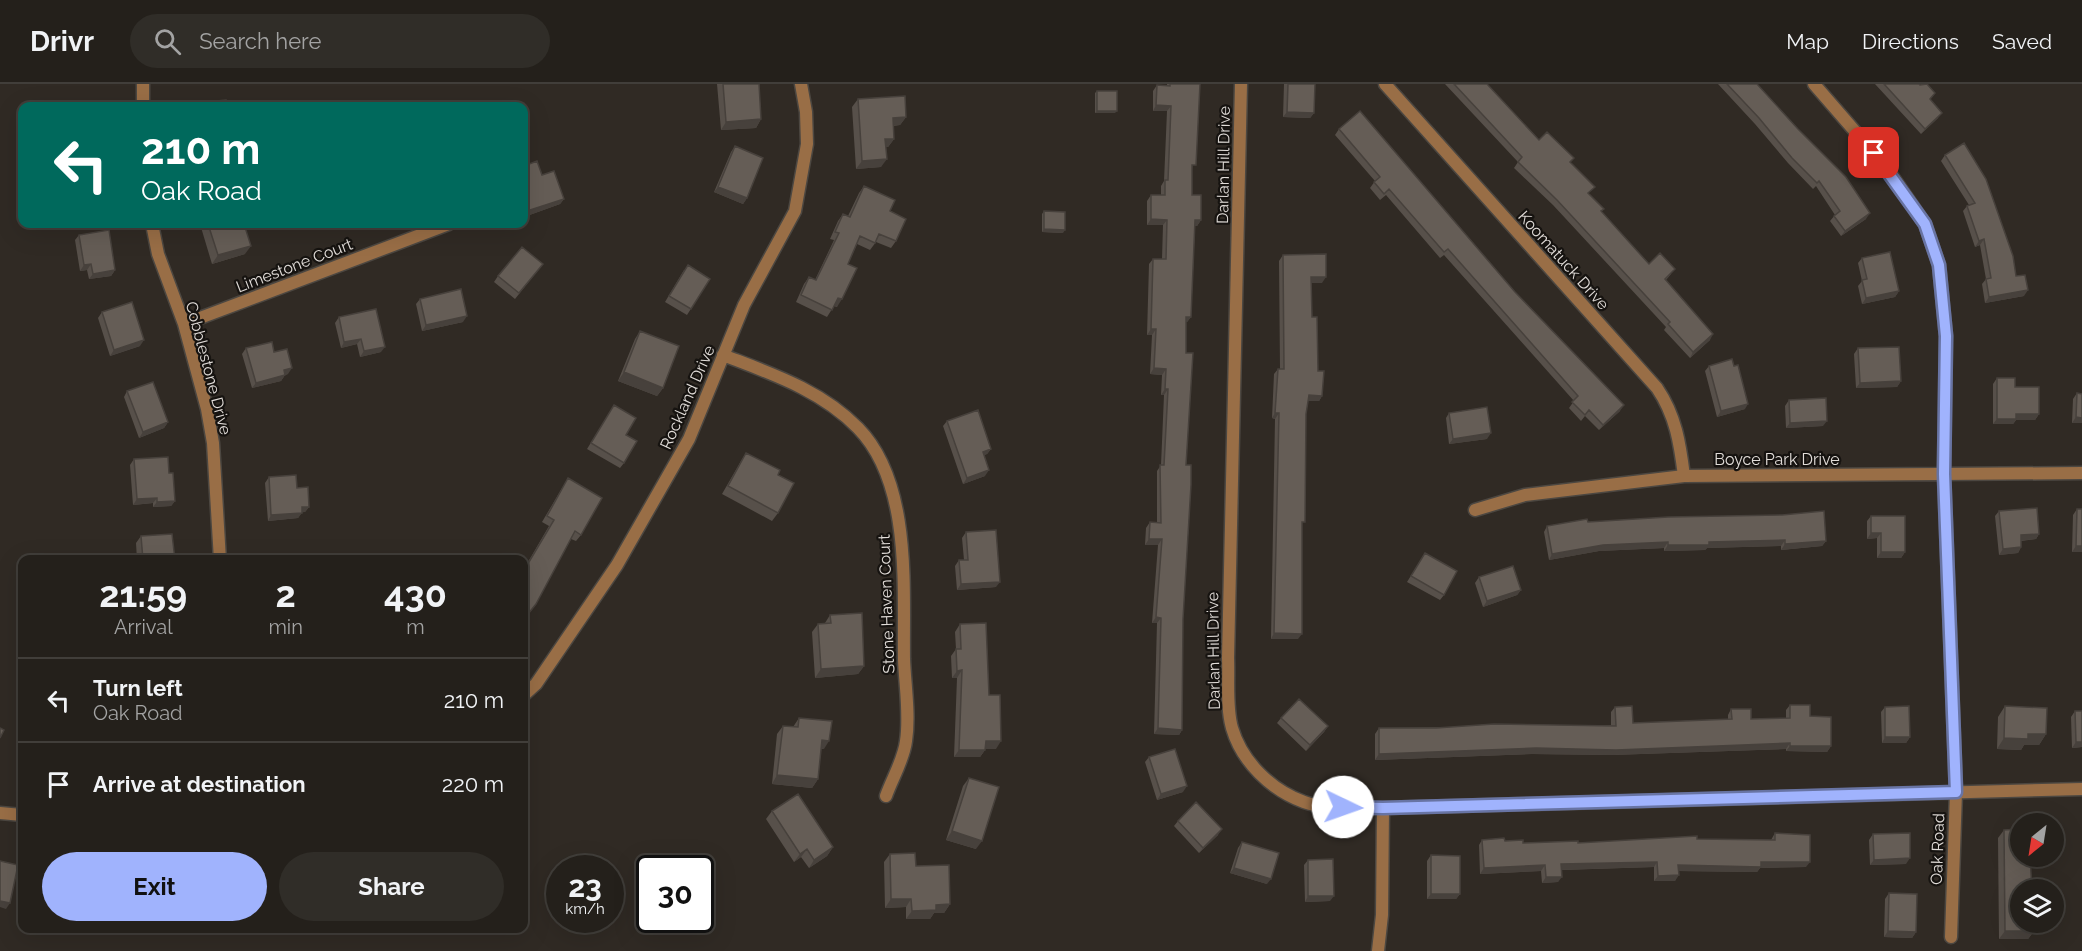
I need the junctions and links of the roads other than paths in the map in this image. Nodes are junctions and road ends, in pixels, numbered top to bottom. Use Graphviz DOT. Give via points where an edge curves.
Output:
graph roads {
  1 [pos="143,84"];
  2 [pos="801,84"];
  3 [pos="1241,84"];
  4 [pos="1385,84"];
  5 [pos="1814,84"];
  6 [pos="143,102"];
  7 [pos="153,228"];
  8 [pos="438,228"];
  9 [pos="184,324"];
  10 [pos="723,356"];
  11 [pos="2082,473"];
  12 [pos="1944,474"];
  13 [pos="1684,476"];
  14 [pos="1475,510"];
  15 [pos="220,555"];
  16 [pos="528,691"];
  17 [pos="2082,789"];
  18 [pos="1956,792"];
  19 [pos="886,796"];
  20 [pos="1383,808"];
  21 [pos="0,813"];
  22 [pos="18,815"];
  23 [pos="1951,937"];
  24 [pos="1378,951"];
  1 -- 6 [label="street"];
  2 -- 10 [label="street, Rockland Drive" via="807,144 795,211 744,305"];
  3 -- 20 [label="street, Darlan Hill Drive" via="1228,646 1231,726 1254,769 1281,790 1305,802"];
  4 -- 13 [label="street, Koomatuck Drive" via="1657,388 1669,405 1678,434"];
  5 -- 12 [label="street, Oak Road" via="1893,177 1925,224 1939,265 1946,336"];
  7 -- 9 [label="street, Cobblestone Drive" via="158,254"];
  8 -- 9 [label="street, Limestone Court"];
  9 -- 15 [label="street, Cobblestone Drive" via="213,443"];
  10 -- 16 [label="street, Rockland Drive" via="689,439 617,565"];
  10 -- 19 [label="street, Stone Haven Court" via="799,384 858,428 877,452 885,470 902,540 906,741"];
  11 -- 12 [label="street, Boyce Park Drive"];
  12 -- 13 [label="street, Boyce Park Drive"];
  12 -- 18 [label="street, Oak Road"];
  13 -- 14 [label="street, Boyce Park Drive" via="1525,495"];
  17 -- 18 [label="street, Darlan Hill Drive"];
  18 -- 20 [label="street, Darlan Hill Drive"];
  18 -- 23 [label="street, Oak Road"];
  20 -- 24 [label="street"];
  21 -- 22 [label="street"];
}
